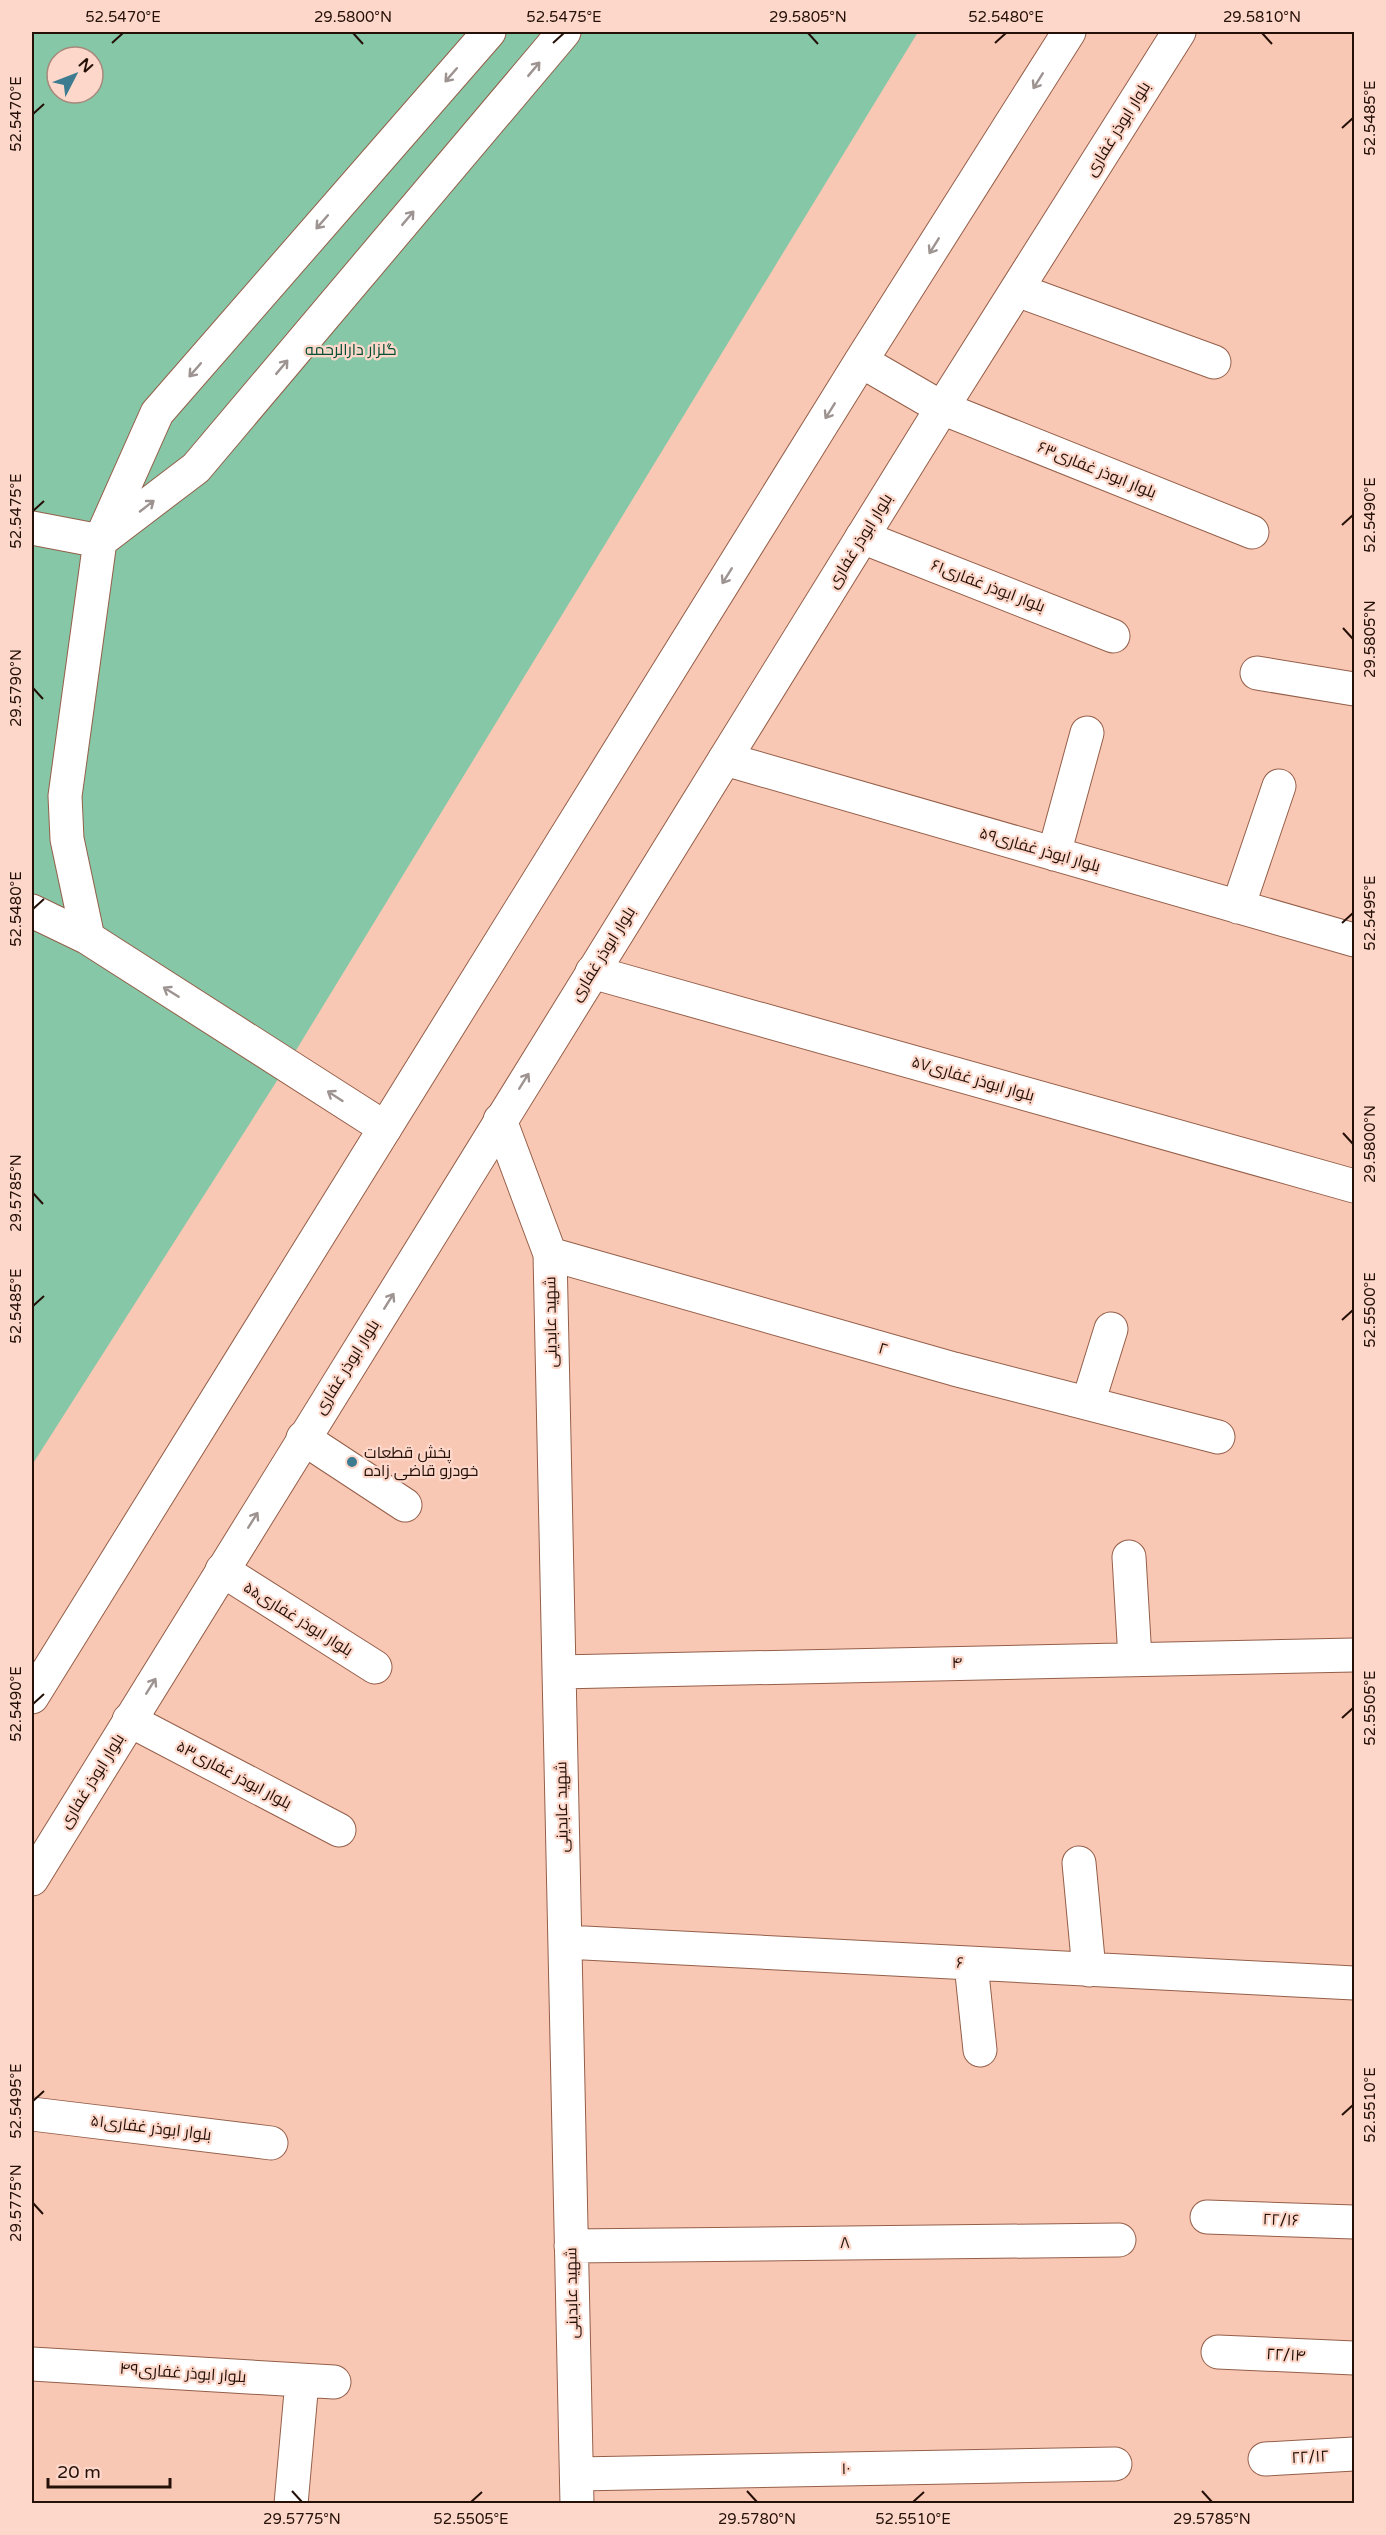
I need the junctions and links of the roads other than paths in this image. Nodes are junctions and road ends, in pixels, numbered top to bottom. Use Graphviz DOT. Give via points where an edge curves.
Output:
graph roads {
  1 [pos="489,32"];
  2 [pos="564,32"];
  3 [pos="1069,32"];
  4 [pos="1179,32"];
  5 [pos="1017,290"];
  6 [pos="861,361"];
  7 [pos="1214,362"];
  8 [pos="942,408"];
  9 [pos="32,528"];
  10 [pos="1252,532"];
  11 [pos="862,537"];
  12 [pos="100,542"];
  13 [pos="1113,636"];
  14 [pos="1257,673"];
  15 [pos="1354,689"];
  16 [pos="1087,733"];
  17 [pos="725,759"];
  18 [pos="1279,786"];
  19 [pos="1054,854"];
  20 [pos="1238,907"];
  21 [pos="32,911"];
  22 [pos="32,938"];
  23 [pos="88,938"];
  24 [pos="1354,940"];
  25 [pos="592,972"];
  26 [pos="500,1120"];
  27 [pos="385,1128"];
  28 [pos="1354,1186"];
  29 [pos="550,1254"];
  30 [pos="1111,1329"];
  31 [pos="1088,1403"];
  32 [pos="1218,1437"];
  33 [pos="303,1438"];
  34 [pos="405,1504"];
  35 [pos="1129,1557"];
  36 [pos="222,1570"];
  37 [pos="1354,1655"];
  38 [pos="1135,1659"];
  39 [pos="375,1667"];
  40 [pos="559,1672"];
  41 [pos="32,1697"];
  42 [pos="129,1720"];
  43 [pos="339,1830"];
  44 [pos="1079,1863"];
  45 [pos="32,1879"];
  46 [pos="565,1942"];
  47 [pos="971,1964"];
  48 [pos="1089,1970"];
  49 [pos="1354,1983"];
  50 [pos="980,2050"];
  51 [pos="32,2114"];
  52 [pos="270,2143"];
  53 [pos="1207,2217"];
  54 [pos="1354,2222"];
  55 [pos="1119,2240"];
  56 [pos="571,2246"];
  57 [pos="1218,2352"];
  58 [pos="1354,2358"];
  59 [pos="32,2364"];
  60 [pos="1354,2454"];
  61 [pos="1265,2459"];
  62 [pos="1115,2463"];
  63 [pos="577,2489"];
  64 [pos="291,2504"];
  1 -- 12 [label="street, one-way" via="157,413"];
  12 -- 2 [label="street, one-way" via="196,468"];
  3 -- 6 [label="street, one-way"];
  4 -- 5 [label="street, بلوار ابوذر غفاری"];
  5 -- 7 [label="street"];
  5 -- 8 [label="street, بلوار ابوذر غفاری"];
  6 -- 8 [label="street, بلوار ابوذر غفاری۶۳"];
  6 -- 27 [label="street, one-way"];
  8 -- 10 [label="street, بلوار ابوذر غفاری۶۳"];
  8 -- 11 [label="street, بلوار ابوذر غفاری"];
  9 -- 12 [label="street"];
  11 -- 13 [label="street, بلوار ابوذر غفاری۶۱"];
  11 -- 17 [label="street, بلوار ابوذر غفاری"];
  12 -- 23 [label="street" via="65,796 67,839"];
  14 -- 15 [label="street"];
  16 -- 19 [label="street"];
  17 -- 19 [label="street, بلوار ابوذر غفاری۵۹"];
  17 -- 25 [label="street, بلوار ابوذر غفاری"];
  18 -- 20 [label="street"];
  19 -- 20 [label="street, بلوار ابوذر غفاری۵۹"];
  20 -- 24 [label="street, بلوار ابوذر غفاری۵۹"];
  21 -- 23 [label="street"];
  22 -- 23 [label="street"];
  27 -- 23 [label="street, one-way"];
  26 -- 25 [label="street, بلوار ابوذر غفاری, one-way"];
  25 -- 28 [label="street, بلوار ابوذر غفاری۵۷"];
  26 -- 29 [label="street, شهید عابدینی"];
  33 -- 26 [label="street, بلوار ابوذر غفاری, one-way"];
  27 -- 41 [label="street"];
  29 -- 31 [label="street, ۲"];
  29 -- 40 [label="street, شهید عابدینی"];
  30 -- 31 [label="street"];
  31 -- 32 [label="street, ۲"];
  33 -- 34 [label="street"];
  36 -- 33 [label="street, بلوار ابوذر غفاری, one-way"];
  35 -- 38 [label="street"];
  36 -- 39 [label="street, ۵۵بلوار ابوذر غفاری"];
  42 -- 36 [label="street, بلوار ابوذر غفاری, one-way"];
  37 -- 38 [label="street, ۴"];
  38 -- 40 [label="street, ۴"];
  40 -- 46 [label="street, شهید عابدینی"];
  42 -- 43 [label="street, بلوار ابوذر غفاری۵۳"];
  42 -- 45 [label="street, بلوار ابوذر غفاری"];
  44 -- 48 [label="street"];
  46 -- 47 [label="street, ۶"];
  46 -- 56 [label="street, شهید عابدینی"];
  47 -- 48 [label="street, ۶"];
  47 -- 50 [label="street"];
  48 -- 49 [label="street, ۶"];
  51 -- 52 [label="street, بلوار ابوذر غفاری۵۱"];
  53 -- 54 [label="street, ۲۲/۱۶"];
  55 -- 56 [label="street, ۸"];
  56 -- 63 [label="street, شهید عابدینی"];
  57 -- 58 [label="street, ۲۲/۱۴"];
  59 -- 64 [label="street, بلوار ابوذر غفاری۴۹" via="318,2382"];
  60 -- 61 [label="street, ۲۲/۱۲"];
  62 -- 63 [label="street, ۱۰"];
}
